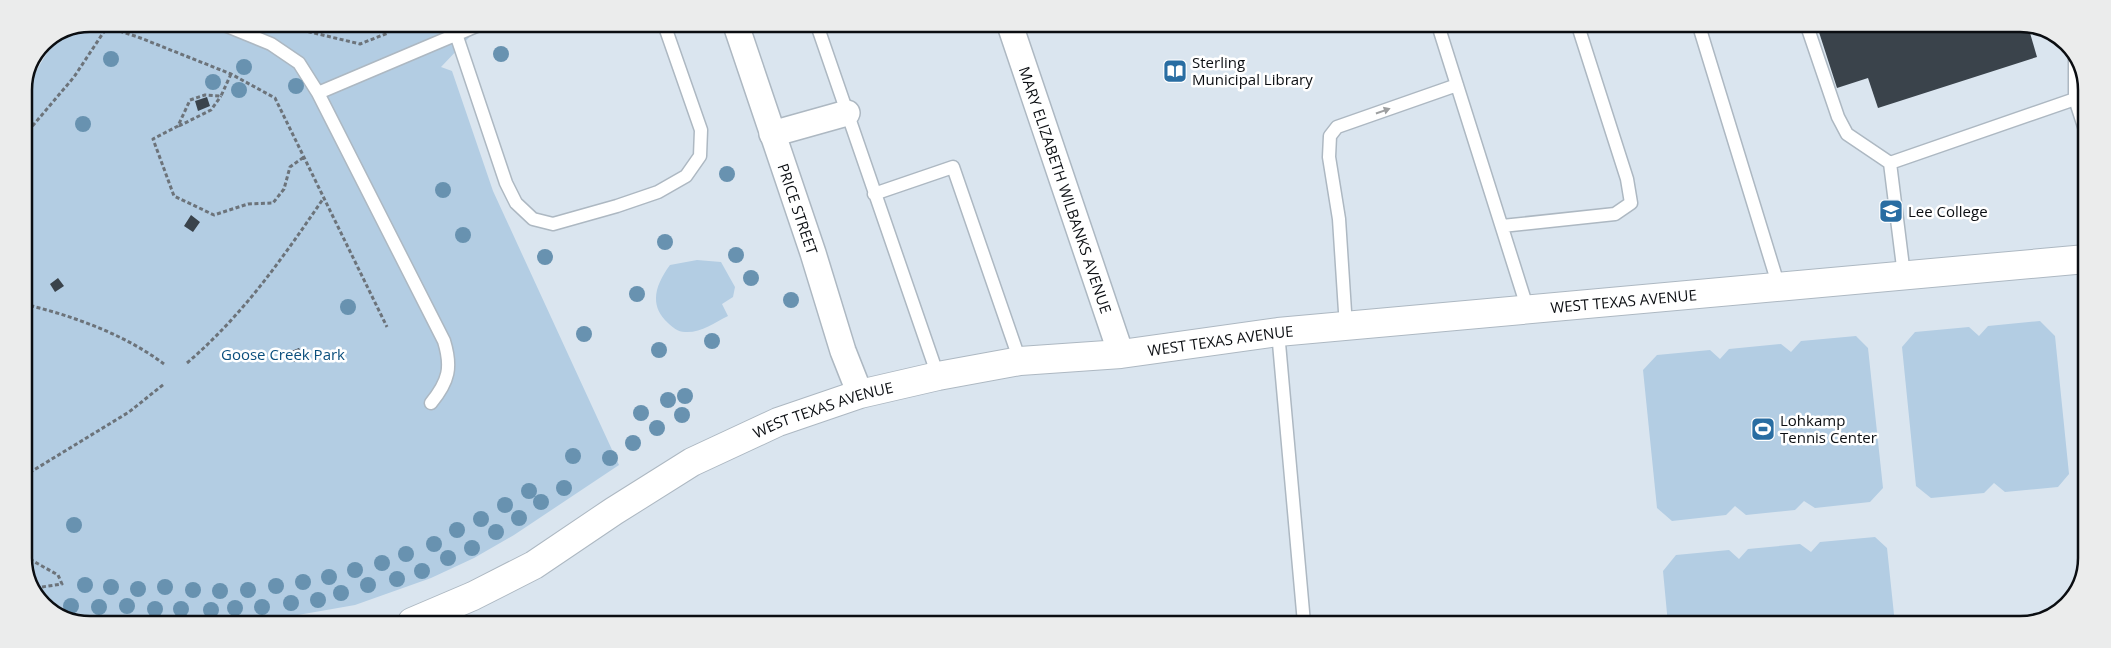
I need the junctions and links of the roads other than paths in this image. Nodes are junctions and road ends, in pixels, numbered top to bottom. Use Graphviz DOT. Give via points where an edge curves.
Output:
graph roads {
  1 [pos="243,32"];
  2 [pos="461,32"];
  3 [pos="667,32"];
  4 [pos="739,32"];
  5 [pos="819,32"];
  6 [pos="1012,32"];
  7 [pos="1440,32"];
  8 [pos="1580,32"];
  9 [pos="1702,32"];
  10 [pos="1809,32"];
  11 [pos="456,34"];
  12 [pos="2075,72"];
  13 [pos="1457,85"];
  14 [pos="318,93"];
  15 [pos="2075,99"];
  16 [pos="2078,108"];
  17 [pos="847,113"];
  18 [pos="772,134"];
  19 [pos="1890,164"];
  20 [pos="874,194"];
  21 [pos="1502,226"];
  22 [pos="2078,260"];
  23 [pos="1904,275"];
  24 [pos="1779,287"];
  25 [pos="1528,310"];
  26 [pos="1346,327"];
  27 [pos="1278,332"];
  28 [pos="1121,354"];
  29 [pos="1020,361"];
  30 [pos="938,376"];
  31 [pos="860,394"];
  32 [pos="431,403"];
  33 [pos="426,616"];
  34 [pos="1303,616"];
  1 -- 14 [label="lane" via="271,44 299,63"];
  2 -- 11 [label="lane"];
  3 -- 11 [label="lane" via="701,130 700,156 686,176 658,192 553,224 533,219 516,203 506,183"];
  4 -- 18 [label="street, PRICE STREET"];
  5 -- 17 [label="lane"];
  6 -- 28 [label="street, MARY ELIZABETH WILBANKS AVENUE"];
  7 -- 13 [label="lane"];
  8 -- 21 [label="lane" via="1627,179 1631,203 1615,214"];
  9 -- 24 [label="lane"];
  10 -- 19 [label="lane" via="1838,117 1847,134"];
  11 -- 14 [label="lane"];
  12 -- 15 [label="lane"];
  13 -- 21 [label="lane"];
  26 -- 13 [label="lane, one-way" via="1339,219 1329,157 1330,136 1337,127"];
  14 -- 32 [label="lane" via="444,341 450,359 448,375"];
  15 -- 16 [label="lane"];
  15 -- 19 [label="lane"];
  17 -- 18 [label="street"];
  17 -- 20 [label="lane"];
  18 -- 31 [label="street, PRICE STREET"];
  19 -- 23 [label="lane"];
  20 -- 29 [label="lane" via="953,167"];
  20 -- 30 [label="lane"];
  21 -- 25 [label="lane"];
  22 -- 23 [label="street, WEST TEXAS AVENUE"];
  23 -- 24 [label="street, WEST TEXAS AVENUE"];
  24 -- 25 [label="street, WEST TEXAS AVENUE"];
  25 -- 26 [label="street, WEST TEXAS AVENUE"];
  26 -- 27 [label="street, WEST TEXAS AVENUE"];
  27 -- 28 [label="street, WEST TEXAS AVENUE"];
  27 -- 34 [label="lane"];
  28 -- 29 [label="street, WEST TEXAS AVENUE"];
  29 -- 30 [label="street, WEST TEXAS AVENUE"];
  30 -- 31 [label="street, WEST TEXAS AVENUE"];
  31 -- 33 [label="street, WEST TEXAS AVENUE" via="778,422 692,462 534,565"];
}
